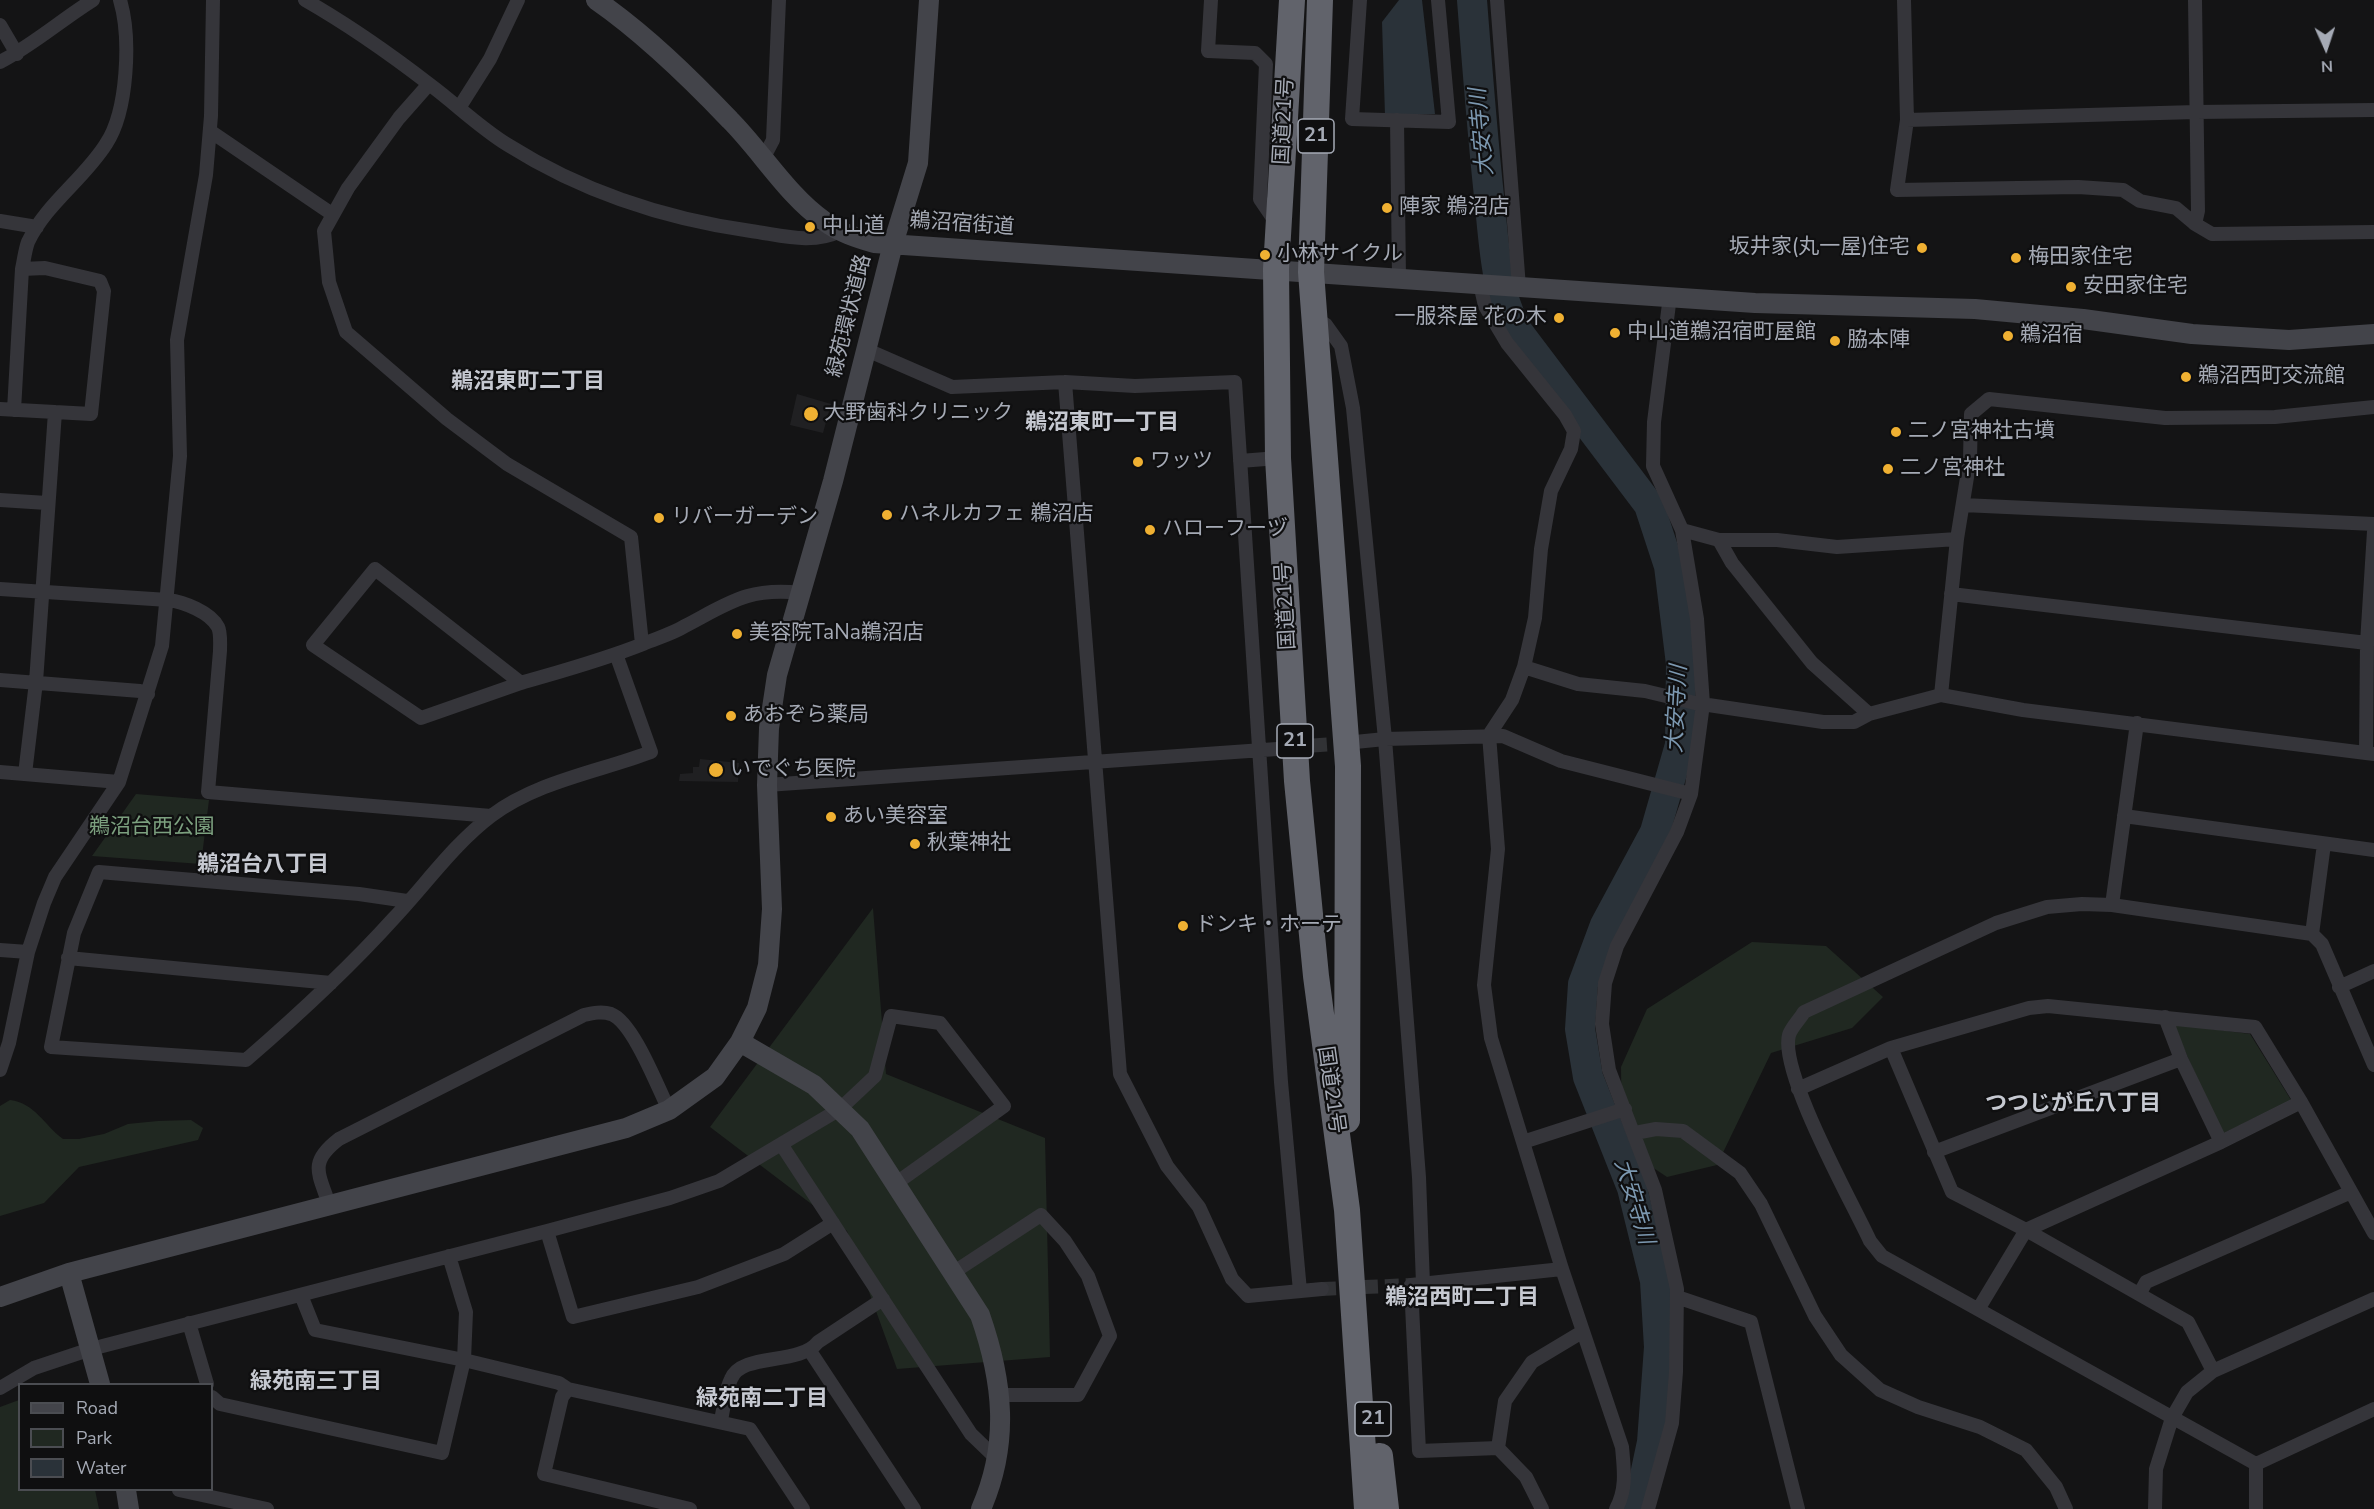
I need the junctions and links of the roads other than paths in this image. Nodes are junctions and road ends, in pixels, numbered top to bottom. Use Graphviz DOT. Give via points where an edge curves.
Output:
graph roads {
  1 [pos="93,0"];
  2 [pos="120,0"];
  3 [pos="213,0"];
  4 [pos="225,0"];
  5 [pos="305,0"];
  6 [pos="518,0"];
  7 [pos="597,0"];
  8 [pos="779,0"];
  9 [pos="929,0"];
  10 [pos="1211,0"];
  11 [pos="1292,0"];
  12 [pos="1320,0"];
  13 [pos="1360,0"];
  14 [pos="1438,0"];
  15 [pos="1497,0"];
  16 [pos="1904,0"];
  17 [pos="2195,0"];
  18 [pos="213,19"];
  19 [pos="0,25"];
  20 [pos="16,54"];
  21 [pos="0,62"];
  22 [pos="429,84"];
  23 [pos="459,108"];
  24 [pos="2374,110"];
  25 [pos="2196,112"];
  26 [pos="1397,120"];
  27 [pos="1907,120"];
  28 [pos="210,131"];
  29 [pos="764,157"];
  30 [pos="332,214"];
  31 [pos="0,221"];
  32 [pos="2194,224"];
  33 [pos="1278,226"];
  34 [pos="37,227"];
  35 [pos="840,231"];
  36 [pos="2374,232"];
  37 [pos="893,244"];
  38 [pos="21,268"];
  39 [pos="1276,269"];
  40 [pos="1311,272"];
  41 [pos="1399,277"];
  42 [pos="1483,284"];
  43 [pos="1516,287"];
  44 [pos="1670,296"];
  45 [pos="1315,318"];
  46 [pos="2374,334"];
  47 [pos="867,350"];
  48 [pos="1065,382"];
  49 [pos="2374,407"];
  50 [pos="7,410"];
  51 [pos="55,412"];
  52 [pos="1278,458"];
  53 [pos="1240,461"];
  54 [pos="0,500"];
  55 [pos="47,503"];
  56 [pos="1963,505"];
  57 [pos="2374,524"];
  58 [pos="1682,530"];
  59 [pos="2374,531"];
  60 [pos="1957,539"];
  61 [pos="1719,540"];
  62 [pos="0,589"];
  63 [pos="42,593"];
  64 [pos="801,593"];
  65 [pos="1951,594"];
  66 [pos="168,600"];
  67 [pos="2367,643"];
  68 [pos="642,644"];
  69 [pos="616,654"];
  70 [pos="1524,667"];
  71 [pos="0,680"];
  72 [pos="36,682"];
  73 [pos="520,683"];
  74 [pos="148,694"];
  75 [pos="1941,695"];
  76 [pos="1699,704"];
  77 [pos="1869,714"];
  78 [pos="2137,723"];
  79 [pos="1489,735"];
  80 [pos="1385,739"];
  81 [pos="1355,742"];
  82 [pos="1277,748"];
  83 [pos="1259,750"];
  84 [pos="2370,753"];
  85 [pos="1097,762"];
  86 [pos="0,772"];
  87 [pos="26,774"];
  88 [pos="119,782"];
  89 [pos="767,785"];
  90 [pos="1686,794"];
  91 [pos="491,816"];
  92 [pos="2124,816"];
  93 [pos="2324,843"];
  94 [pos="2374,850"];
  95 [pos="407,901"];
  96 [pos="2112,905"];
  97 [pos="2312,934"];
  98 [pos="0,950"];
  99 [pos="28,952"];
  100 [pos="68,958"];
  101 [pos="2374,971"];
  102 [pos="331,983"];
  103 [pos="2339,987"];
  104 [pos="2164,1017"];
  105 [pos="740,1042"];
  106 [pos="5,1043"];
  107 [pos="1891,1048"];
  108 [pos="2181,1059"];
  109 [pos="2374,1065"];
  110 [pos="0,1070"];
  111 [pos="1798,1089"];
  112 [pos="2301,1102"];
  113 [pos="840,1109"];
  114 [pos="669,1110"];
  115 [pos="1619,1111"];
  116 [pos="1635,1133"];
  117 [pos="1523,1142"];
  118 [pos="2221,1142"];
  119 [pos="781,1144"];
  120 [pos="1934,1152"];
  121 [pos="895,1184"];
  122 [pos="2350,1192"];
  123 [pos="329,1204"];
  124 [pos="1347,1210"];
  125 [pos="833,1223"];
  126 [pos="2026,1230"];
  127 [pos="547,1231"];
  128 [pos="2374,1233"];
  129 [pos="449,1256"];
  130 [pos="1562,1269"];
  131 [pos="954,1272"];
  132 [pos="69,1273"];
  133 [pos="1423,1284"];
  134 [pos="1322,1289"];
  135 [pos="1300,1291"];
  136 [pos="2140,1293"];
  137 [pos="301,1295"];
  138 [pos="0,1297"];
  139 [pos="1677,1297"];
  140 [pos="883,1299"];
  141 [pos="2374,1299"];
  142 [pos="1979,1308"];
  143 [pos="189,1323"];
  144 [pos="1356,1329"];
  145 [pos="1582,1332"];
  146 [pos="91,1349"];
  147 [pos="810,1351"];
  148 [pos="464,1360"];
  149 [pos="2213,1371"];
  150 [pos="100,1383"];
  151 [pos="207,1383"];
  152 [pos="0,1388"];
  153 [pos="568,1389"];
  154 [pos="1001,1395"];
  155 [pos="213,1399"];
  156 [pos="2374,1409"];
  157 [pos="2172,1418"];
  158 [pos="721,1420"];
  159 [pos="1498,1448"];
  160 [pos="997,1459"];
  161 [pos="2256,1464"];
  162 [pos="126,1491"];
  163 [pos="184,1491"];
  164 [pos="129,1509"];
  165 [pos="267,1509"];
  166 [pos="690,1509"];
  167 [pos="803,1509"];
  168 [pos="914,1509"];
  169 [pos="981,1509"];
  170 [pos="1367,1509"];
  171 [pos="1386,1509"];
  172 [pos="1542,1509"];
  173 [pos="1617,1509"];
  174 [pos="1648,1509"];
  175 [pos="1798,1509"];
  176 [pos="2066,1509"];
  177 [pos="2155,1509"];
  178 [pos="2256,1509"];
  1 -- 20 [label="street"];
  2 -- 34 [label="street" via="125,17 126,61 122,99 107,142"];
  3 -- 18 [label="street"];
  4 -- 18 [label="street"];
  5 -- 22 [label="street"];
  6 -- 23 [label="street" via="490,59"];
  7 -- 29 [label="street, 鵜沼宿街道" via="681,71"];
  8 -- 29 [label="street" via="773,140"];
  9 -- 37 [label="street, 緑苑環状道路" via="918,163"];
  10 -- 33 [label="street" via="1208,51 1255,53 1266,64 1260,199"];
  11 -- 33 [label="highway, 国道21号 / 21"];
  12 -- 40 [label="highway, 国道21号 / 21"];
  13 -- 26 [label="street" via="1352,119"];
  14 -- 26 [label="street" via="1449,122"];
  15 -- 43 [label="street"];
  16 -- 27 [label="street"];
  17 -- 25 [label="street"];
  18 -- 28 [label="street"];
  19 -- 20 [label="street"];
  20 -- 21 [label="street"];
  22 -- 23 [label="street"];
  22 -- 30 [label="street" via="399,118"];
  23 -- 35 [label="street" via="507,145 633,205 709,225 802,238 827,238"];
  24 -- 25 [label="street"];
  25 -- 27 [label="street"];
  25 -- 32 [label="street" via="2198,211"];
  26 -- 41 [label="street"];
  27 -- 32 [label="street" via="1897,190 2123,190 2140,201 2176,208"];
  28 -- 30 [label="street"];
  28 -- 66 [label="street" via="205,185 177,340 180,456"];
  29 -- 35 [label="street, 鵜沼宿街道" via="805,205"];
  30 -- 68 [label="street" via="324,231 329,282 346,332 447,419 507,464 631,537"];
  31 -- 34 [label="street"];
  32 -- 36 [label="street" via="2211,234"];
  33 -- 39 [label="highway, 国道21号 / 21"];
  34 -- 38 [label="street" via="27,243"];
  35 -- 37 [label="street, 鵜沼宿街道" via="874,243"];
  37 -- 39 [label="street, 鵜沼宿街道"];
  37 -- 47 [label="street, 緑苑環状道路"];
  38 -- 50 [label="street"];
  38 -- 51 [label="street" via="45,268 100,281 104,291 91,414"];
  39 -- 40 [label="street, 鵜沼宿街道"];
  39 -- 52 [label="highway, 国道21号 / 21"];
  40 -- 41 [label="street, 鵜沼宿街道"];
  40 -- 45 [label="highway, 国道21号 / 21"];
  41 -- 42 [label="street, 鵜沼宿街道"];
  42 -- 43 [label="street, 鵜沼宿街道"];
  42 -- 70 [label="street" via="1485,306 1507,343 1574,431 1571,449 1551,491 1535,618"];
  43 -- 44 [label="street, 鵜沼宿街道"];
  44 -- 46 [label="street, 鵜沼宿街道" via="1755,303 1976,309 2192,334 2289,340"];
  44 -- 58 [label="street" via="1654,422 1653,466"];
  45 -- 80 [label="street" via="1326,325 1341,346 1353,408"];
  45 -- 124 [label="highway, 国道21号 / 21" via="1348,766"];
  47 -- 48 [label="street" via="952,387"];
  47 -- 64 [label="street, 緑苑環状道路"];
  48 -- 53 [label="street" via="1134,386 1235,382"];
  48 -- 85 [label="street"];
  49 -- 56 [label="street" via="2275,417 2165,418 1989,399 1971,414"];
  50 -- 51 [label="street"];
  51 -- 55 [label="street"];
  52 -- 53 [label="street"];
  52 -- 124 [label="highway, 国道21号 / 21" via="1297,781 1316,976"];
  53 -- 83 [label="street"];
  54 -- 55 [label="street"];
  55 -- 63 [label="street"];
  56 -- 57 [label="street"];
  56 -- 60 [label="street"];
  58 -- 61 [label="street"];
  58 -- 76 [label="street" via="1697,619"];
  59 -- 67 [label="street"];
  60 -- 61 [label="street" via="1837,548 1777,540"];
  60 -- 65 [label="street"];
  61 -- 77 [label="street" via="1732,563 1812,663"];
  62 -- 63 [label="street"];
  63 -- 66 [label="street"];
  63 -- 72 [label="street"];
  64 -- 68 [label="street" via="775,590 738,598 685,627"];
  64 -- 89 [label="street, 緑苑環状道路" via="777,675"];
  65 -- 67 [label="street"];
  65 -- 75 [label="street"];
  66 -- 74 [label="street" via="162,646"];
  66 -- 91 [label="street" via="210,616 219,628 208,792"];
  67 -- 84 [label="street"];
  68 -- 69 [label="street"];
  69 -- 73 [label="street"];
  69 -- 91 [label="street" via="651,752 527,794"];
  70 -- 76 [label="street" via="1578,684 1669,696"];
  70 -- 79 [label="street" via="1512,700"];
  71 -- 72 [label="street"];
  72 -- 74 [label="street"];
  72 -- 87 [label="street"];
  73 -- 73 [label="street" via="375,569 313,645 421,718"];
  74 -- 88 [label="street"];
  75 -- 77 [label="street"];
  75 -- 78 [label="street" via="2023,710"];
  76 -- 77 [label="street" via="1822,722 1854,722"];
  76 -- 90 [label="street"];
  78 -- 84 [label="street"];
  78 -- 92 [label="street"];
  79 -- 80 [label="street"];
  79 -- 90 [label="street" via="1503,736 1561,761"];
  79 -- 117 [label="street" via="1498,849 1484,986 1491,1038"];
  80 -- 81 [label="street"];
  80 -- 133 [label="street" via="1419,1176"];
  82 -- 83 [label="street"];
  83 -- 85 [label="street"];
  83 -- 135 [label="street" via="1281,1082"];
  85 -- 89 [label="street"];
  85 -- 135 [label="street" via="1120,1074 1167,1166 1199,1207 1232,1279 1248,1296"];
  86 -- 87 [label="street"];
  87 -- 88 [label="street"];
  88 -- 99 [label="street" via="55,877"];
  89 -- 105 [label="street, 緑苑環状道路" via="772,909 768,965 757,1008"];
  90 -- 115 [label="street" via="1677,832 1617,946 1605,982 1602,1024"];
  91 -- 95 [label="street"];
  92 -- 93 [label="street"];
  92 -- 96 [label="street"];
  93 -- 94 [label="street"];
  93 -- 97 [label="street"];
  95 -- 100 [label="street" via="99,872"];
  95 -- 102 [label="street"];
  96 -- 97 [label="street"];
  96 -- 111 [label="street" via="2047,907 1996,923 1804,1012 1789,1035 1789,1060"];
  97 -- 103 [label="street" via="2322,944"];
  98 -- 99 [label="street"];
  99 -- 106 [label="street"];
  100 -- 102 [label="street"];
  100 -- 102 [label="street" via="51,1047 246,1060"];
  101 -- 103 [label="street"];
  103 -- 109 [label="street"];
  104 -- 107 [label="street" via="2048,1006 2029,1008"];
  104 -- 108 [label="street"];
  104 -- 112 [label="street" via="2255,1027"];
  105 -- 113 [label="street" via="814,1085"];
  105 -- 114 [label="street, 緑苑環状道路" via="715,1077"];
  106 -- 110 [label="street"];
  107 -- 111 [label="street"];
  107 -- 120 [label="street"];
  108 -- 118 [label="street"];
  108 -- 120 [label="street"];
  111 -- 142 [label="street" via="1870,1241 1882,1256"];
  112 -- 118 [label="street"];
  112 -- 122 [label="street"];
  113 -- 119 [label="street"];
  113 -- 121 [label="street" via="860,1129"];
  113 -- 121 [label="street" via="875,1076 891,1016 940,1023 1004,1106"];
  114 -- 123 [label="street, 緑苑環状道路" via="626,1128"];
  114 -- 123 [label="street" via="627,1027 614,1015 584,1015 339,1139 323,1152 318,1162"];
  115 -- 116 [label="street"];
  115 -- 117 [label="street"];
  116 -- 139 [label="street" via="1655,1190"];
  116 -- 176 [label="street" via="1656,1129 1683,1131 1740,1173 1761,1204 1815,1316 1841,1355 1880,1390 1980,1427 2026,1450 2056,1486"];
  117 -- 130 [label="street"];
  118 -- 126 [label="street"];
  119 -- 125 [label="street"];
  119 -- 127 [label="street" via="719,1181"];
  120 -- 126 [label="street" via="1952,1192"];
  121 -- 131 [label="street"];
  122 -- 128 [label="street"];
  122 -- 136 [label="street" via="2146,1282"];
  123 -- 132 [label="street, 緑苑環状道路"];
  124 -- 144 [label="highway, 国道21号 / 21"];
  125 -- 127 [label="street" via="784,1254 698,1287 573,1317"];
  125 -- 140 [label="street"];
  126 -- 136 [label="street"];
  126 -- 142 [label="street"];
  127 -- 129 [label="street"];
  129 -- 137 [label="street"];
  129 -- 148 [label="street" via="466,1312"];
  130 -- 133 [label="street"];
  130 -- 145 [label="street"];
  131 -- 154 [label="street" via="980,1315"];
  131 -- 154 [label="street" via="1041,1215 1065,1241 1088,1276 1110,1336 1078,1395"];
  132 -- 138 [label="street"];
  132 -- 146 [label="street"];
  133 -- 159 [label="street" via="1411,1285 1419,1451"];
  134 -- 135 [label="street"];
  136 -- 149 [label="street" via="2188,1322"];
  137 -- 143 [label="street"];
  137 -- 148 [label="street" via="315,1330"];
  139 -- 174 [label="street" via="1672,1423"];
  139 -- 175 [label="street" via="1751,1322"];
  140 -- 147 [label="street"];
  140 -- 160 [label="street" via="971,1434"];
  141 -- 149 [label="street"];
  142 -- 157 [label="street"];
  143 -- 146 [label="street"];
  143 -- 151 [label="street"];
  144 -- 170 [label="highway, 国道21号 / 21"];
  144 -- 171 [label="highway, 21"];
  145 -- 159 [label="street" via="1532,1362 1505,1401"];
  145 -- 173 [label="street" via="1622,1447 1623,1497"];
  146 -- 150 [label="street"];
  146 -- 152 [label="street" via="34,1368"];
  147 -- 158 [label="street" via="740,1366 731,1377"];
  147 -- 168 [label="street"];
  148 -- 153 [label="street" via="559,1383"];
  148 -- 155 [label="street" via="442,1453 220,1404"];
  149 -- 157 [label="street" via="2187,1392"];
  153 -- 158 [label="street"];
  153 -- 166 [label="street" via="562,1397 544,1474"];
  154 -- 160 [label="street"];
  156 -- 161 [label="street"];
  157 -- 161 [label="street"];
  157 -- 177 [label="street" via="2156,1469"];
  158 -- 167 [label="street" via="750,1429"];
  159 -- 172 [label="street" via="1526,1477"];
  160 -- 169 [label="street"];
  161 -- 178 [label="street"];
  162 -- 164 [label="street"];
  163 -- 165 [label="street"];
}
